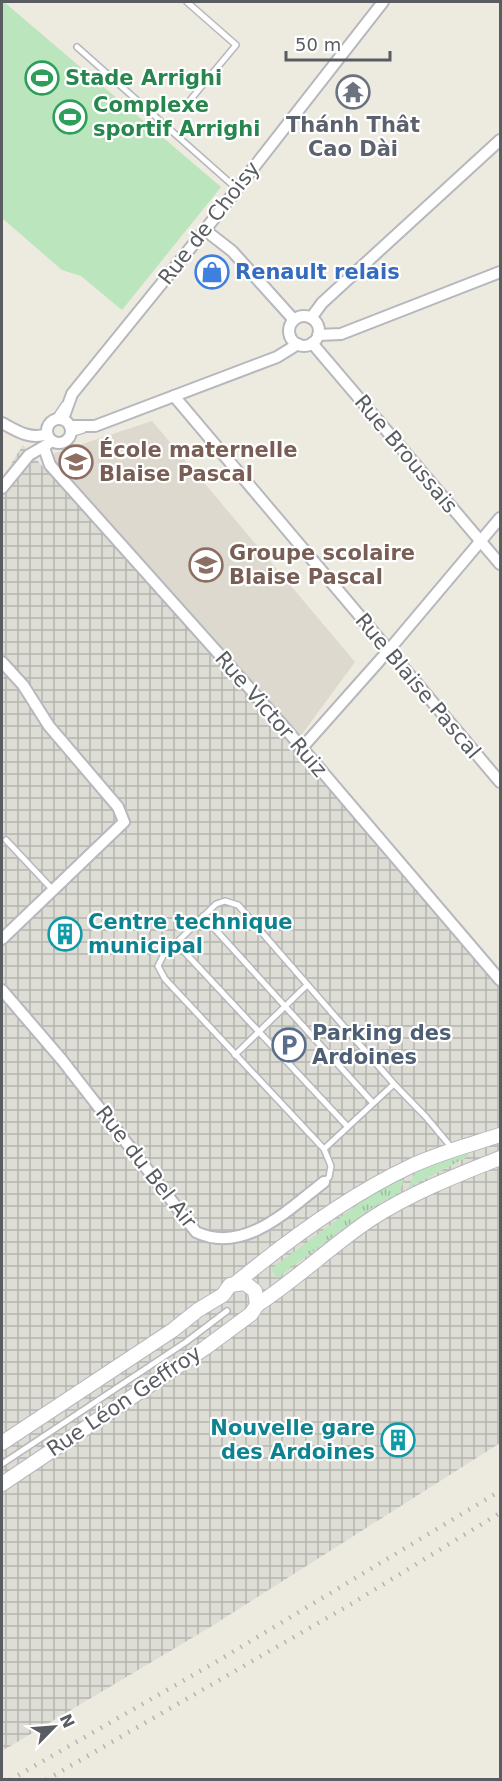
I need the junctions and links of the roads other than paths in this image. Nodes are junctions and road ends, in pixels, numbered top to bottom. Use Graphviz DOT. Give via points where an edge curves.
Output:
graph roads {
  1 [pos="187,2"];
  2 [pos="200,2"];
  3 [pos="379,3"];
  4 [pos="194,8"];
  5 [pos="77,47"];
  6 [pos="191,99"];
  7 [pos="501,140"];
  8 [pos="237,189"];
  9 [pos="205,230"];
  10 [pos="501,273"];
  11 [pos="311,318"];
  12 [pos="294,320"];
  13 [pos="315,339"];
  14 [pos="298,344"];
  15 [pos="174,396"];
  16 [pos="2,423"];
  17 [pos="64,425"];
  18 [pos="48,441"];
  19 [pos="2,488"];
  20 [pos="501,518"];
  21 [pos="480,541"];
  22 [pos="501,564"];
  23 [pos="388,651"];
  24 [pos="2,662"];
  25 [pos="301,748"];
  26 [pos="501,782"];
  27 [pos="6,840"];
  28 [pos="52,889"];
  29 [pos="203,916"];
  30 [pos="2,939"];
  31 [pos="176,943"];
  32 [pos="501,980"];
  33 [pos="307,985"];
  34 [pos="2,990"];
  35 [pos="285,1006"];
  36 [pos="258,1033"];
  37 [pos="235,1055"];
  38 [pos="394,1084"];
  39 [pos="373,1103"];
  40 [pos="347,1126"];
  41 [pos="501,1135"];
  42 [pos="324,1149"];
  43 [pos="454,1151"];
  44 [pos="501,1158"];
  45 [pos="324,1182"];
  46 [pos="236,1283"];
  47 [pos="257,1305"];
  48 [pos="227,1311"];
  49 [pos="2,1443"];
  50 [pos="2,1464"];
  51 [pos="2,1484"];
  1 -- 4 [label="lane"];
  2 -- 4 [label="lane"];
  3 -- 8 [label="street, Rue de Choisy"];
  4 -- 6 [label="lane" via="236,45"];
  5 -- 8 [label="lane"];
  7 -- 11 [label="street" via="322,303"];
  8 -- 9 [label="street, Rue de Choisy"];
  9 -- 12 [label="street" via="232,250"];
  9 -- 17 [label="street, Rue de Choisy" via="72,394"];
  10 -- 13 [label="street" via="341,334"];
  11 -- 12 [label="street" via="302,316"];
  11 -- 13 [label="street" via="317,325"];
  12 -- 14 [label="street" via="289,333"];
  13 -- 14 [label="street" via="308,345"];
  13 -- 21 [label="street, Rue Broussais"];
  14 -- 15 [label="street" via="278,357"];
  15 -- 17 [label="street" via="95,426"];
  15 -- 23 [label="street, Rue Blaise Pascal"];
  16 -- 18 [label="street"];
  17 -- 18 [label="street, Rue de Choisy" via="48,426"];
  17 -- 18 [label="street" via="64,441"];
  18 -- 19 [label="street" via="29,455"];
  18 -- 25 [label="street, Rue Victor Ruiz" via="50,465"];
  20 -- 21 [label="street"];
  21 -- 22 [label="street, Rue Broussais"];
  21 -- 23 [label="street"];
  23 -- 25 [label="street"];
  23 -- 26 [label="street, Rue Blaise Pascal"];
  24 -- 28 [label="street" via="23,685 49,726 118,807 124,822"];
  25 -- 32 [label="street, Rue Victor Ruiz"];
  27 -- 28 [label="lane"];
  28 -- 30 [label="street"];
  29 -- 31 [label="lane"];
  29 -- 33 [label="lane" via="225,901 238,905"];
  29 -- 35 [label="lane"];
  31 -- 36 [label="lane"];
  31 -- 37 [label="lane" via="158,966 165,979"];
  33 -- 35 [label="lane"];
  33 -- 38 [label="lane"];
  34 -- 45 [label="street, Rue du Bel Air" via="62,1060 196,1232 220,1239 249,1233 282,1215"];
  35 -- 36 [label="lane"];
  35 -- 39 [label="lane"];
  36 -- 37 [label="lane"];
  36 -- 40 [label="lane"];
  37 -- 42 [label="lane"];
  38 -- 39 [label="lane"];
  38 -- 43 [label="lane"];
  39 -- 40 [label="lane"];
  40 -- 42 [label="lane"];
  41 -- 43 [label="street"];
  42 -- 45 [label="lane" via="330,1166"];
  43 -- 46 [label="street" via="410,1166 352,1199"];
  44 -- 47 [label="street" via="438,1183 374,1218"];
  46 -- 47 [label="street" via="253,1288"];
  46 -- 49 [label="street, Rue Léon Geffroy" via="164,1336"];
  47 -- 51 [label="street, Rue Léon Geffroy" via="205,1348"];
  48 -- 50 [label="lane"];
}
